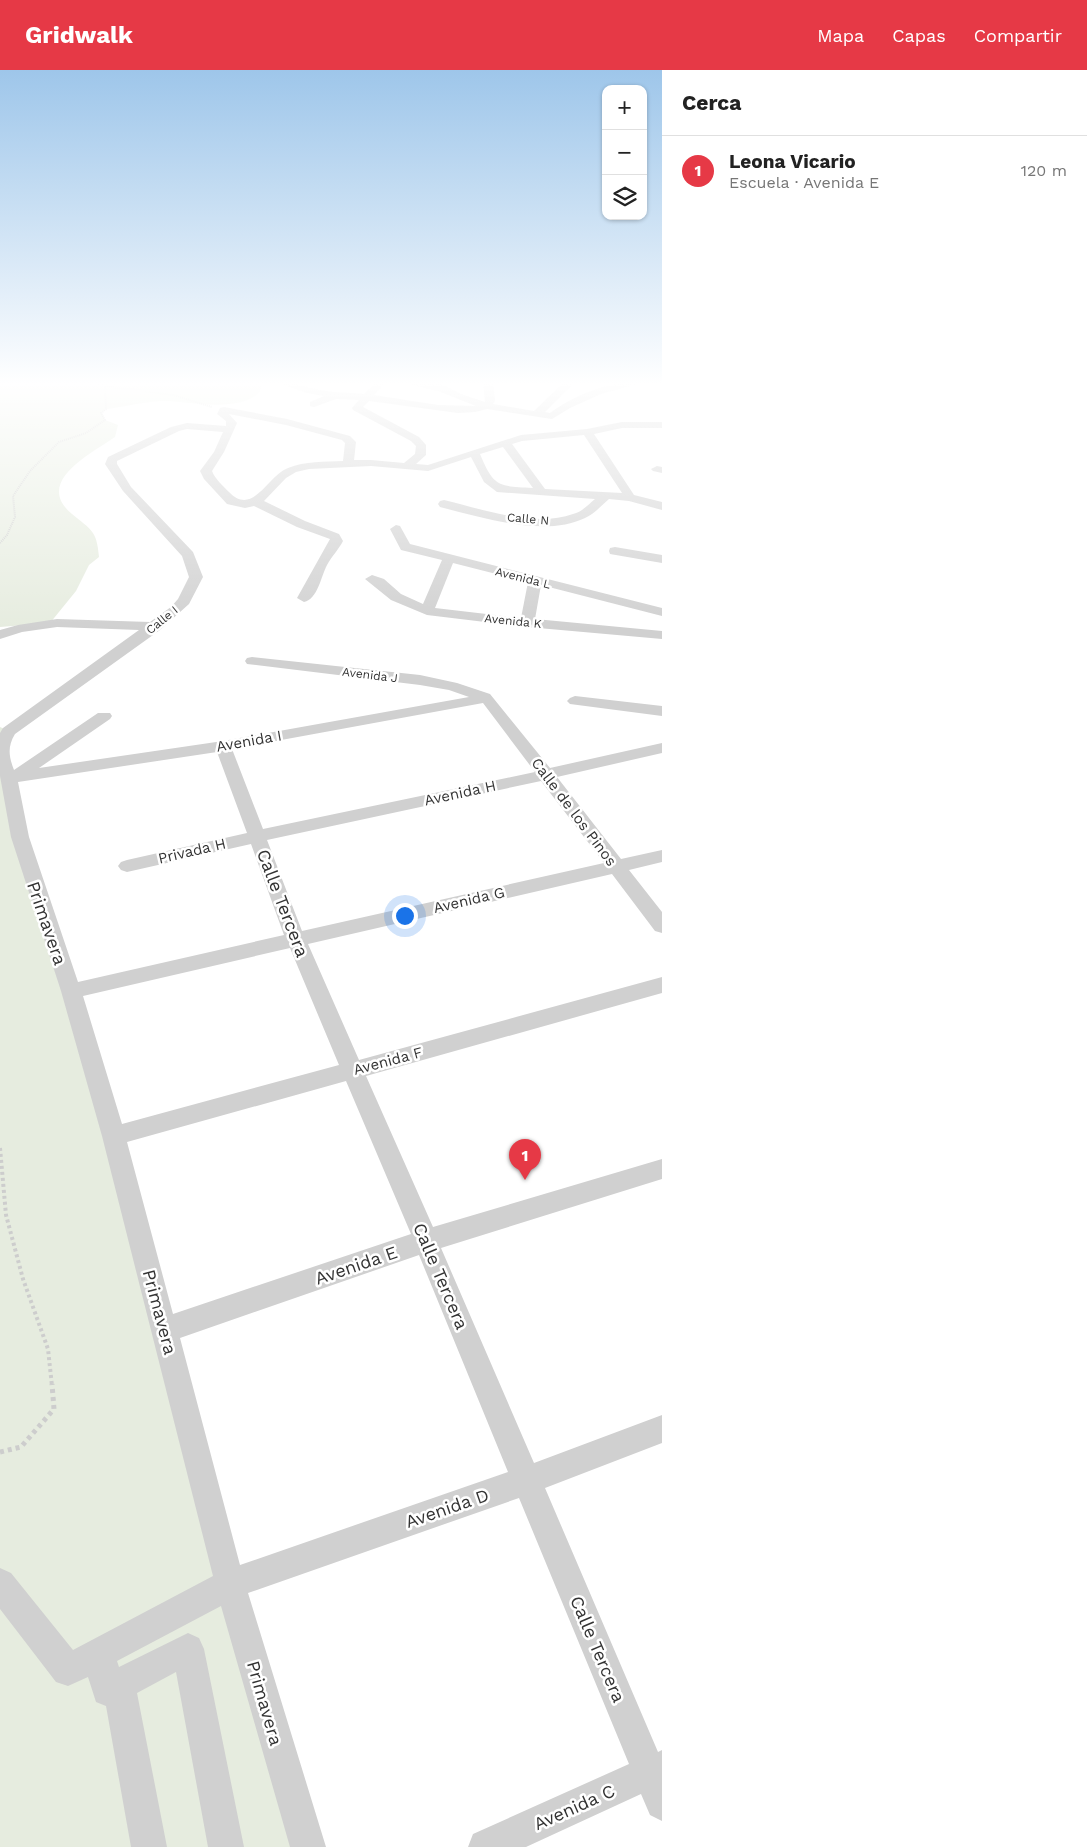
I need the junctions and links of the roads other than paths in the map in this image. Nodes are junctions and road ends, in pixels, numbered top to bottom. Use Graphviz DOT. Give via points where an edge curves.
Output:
graph roads {
  1 [pos="111,464"];
  2 [pos="211,464"];
  3 [pos="336,464"];
  4 [pos="376,464"];
  5 [pos="442,464"];
  6 [pos="479,464"];
  7 [pos="521,464"];
  8 [pos="608,464"];
  9 [pos="408,465"];
  10 [pos="541,491"];
  11 [pos="606,496"];
  12 [pos="630,497"];
  13 [pos="256,502"];
  14 [pos="444,504"];
  15 [pos="662,506"];
  16 [pos="396,529"];
  17 [pos="616,551"];
  18 [pos="662,559"];
  19 [pos="448,560"];
  20 [pos="372,580"];
  21 [pos="534,580"];
  22 [pos="304,598"];
  23 [pos="427,610"];
  24 [pos="662,612"];
  25 [pos="527,623"];
  26 [pos="155,626"];
  27 [pos="0,635"];
  28 [pos="662,635"];
  29 [pos="252,661"];
  30 [pos="487,698"];
  31 [pos="575,701"];
  32 [pos="662,711"];
  33 [pos="104,716"];
  34 [pos="224,746"];
  35 [pos="662,748"];
  36 [pos="547,775"];
  37 [pos="13,777"];
  38 [pos="257,836"];
  39 [pos="662,856"];
  40 [pos="127,866"];
  41 [pos="615,867"];
  42 [pos="662,926"];
  43 [pos="296,940"];
  44 [pos="662,985"];
  45 [pos="71,991"];
  46 [pos="354,1071"];
  47 [pos="114,1136"];
  48 [pos="662,1169"];
  49 [pos="426,1241"];
  50 [pos="165,1330"];
  51 [pos="662,1429"];
  52 [pos="526,1480"];
  53 [pos="0,1584"];
  54 [pos="230,1584"];
  55 [pos="100,1653"];
  56 [pos="119,1684"];
  57 [pos="658,1781"];
  58 [pos="149,1847"];
  59 [pos="226,1847"];
  60 [pos="308,1847"];
  61 [pos="486,1847"];
  1 -- 26 [label="street, Calle I" via="127,489 188,555 196,577 184,601"];
  2 -- 13 [label="street" via="206,471 208,477 231,502"];
  3 -- 13 [label="street" via="292,470"];
  4 -- 9 [label="street"];
  5 -- 9 [label="street" via="434,467"];
  6 -- 10 [label="street" via="495,489"];
  7 -- 10 [label="street"];
  8 -- 12 [label="street"];
  10 -- 11 [label="street"];
  11 -- 12 [label="street"];
  11 -- 14 [label="street, Calle N" via="580,516 560,522 513,519"];
  12 -- 15 [label="street"];
  13 -- 22 [label="street" via="337,541"];
  16 -- 19 [label="street, Avenida L" via="405,547"];
  17 -- 18 [label="street"];
  19 -- 21 [label="street, Avenida L"];
  19 -- 23 [label="street"];
  20 -- 23 [label="street, Avenida K" via="379,582 396,598"];
  21 -- 24 [label="street, Avenida L"];
  21 -- 25 [label="street"];
  23 -- 25 [label="street, Avenida K"];
  25 -- 28 [label="street, Avenida K"];
  26 -- 27 [label="street" via="50,623 26,626"];
  26 -- 37 [label="street, Calle I" via="9,731 1,743 1,758"];
  29 -- 30 [label="street, Avenida J" via="420,680 452,686"];
  30 -- 34 [label="street, Avenida I"];
  30 -- 36 [label="street, Calle de los Pinos"];
  31 -- 32 [label="street"];
  33 -- 37 [label="street"];
  34 -- 37 [label="street, Avenida I"];
  34 -- 38 [label="street, Calle Tercera"];
  35 -- 36 [label="street, Avenida H"];
  36 -- 38 [label="street, Avenida H"];
  36 -- 41 [label="street, Calle de los Pinos"];
  37 -- 45 [label="street, Primavera" via="20,837"];
  38 -- 40 [label="street, Privada H"];
  38 -- 43 [label="street, Calle Tercera"];
  39 -- 41 [label="street, Avenida G"];
  41 -- 42 [label="street, Calle de los Pinos"];
  41 -- 43 [label="street, Avenida G"];
  43 -- 45 [label="street, Avenida G"];
  43 -- 46 [label="street, Calle Tercera"];
  44 -- 46 [label="street, Avenida F"];
  45 -- 47 [label="street, Primavera"];
  46 -- 47 [label="street, Avenida F"];
  46 -- 49 [label="street, Calle Tercera"];
  47 -- 50 [label="street, Primavera"];
  48 -- 49 [label="street, Avenida E"];
  49 -- 50 [label="street, Avenida E"];
  49 -- 52 [label="street, Calle Tercera"];
  50 -- 54 [label="street, Primavera"];
  51 -- 52 [label="street, Avenida D"];
  52 -- 54 [label="street, Avenida D"];
  52 -- 57 [label="street, Calle Tercera"];
  53 -- 55 [label="street, Avenida D" via="68,1670"];
  54 -- 55 [label="street, Avenida D"];
  54 -- 60 [label="street, Primavera"];
  55 -- 56 [label="street" via="108,1690"];
  56 -- 58 [label="street"];
  56 -- 59 [label="street" via="188,1649"];
  57 -- 61 [label="street, Avenida C"];
}
